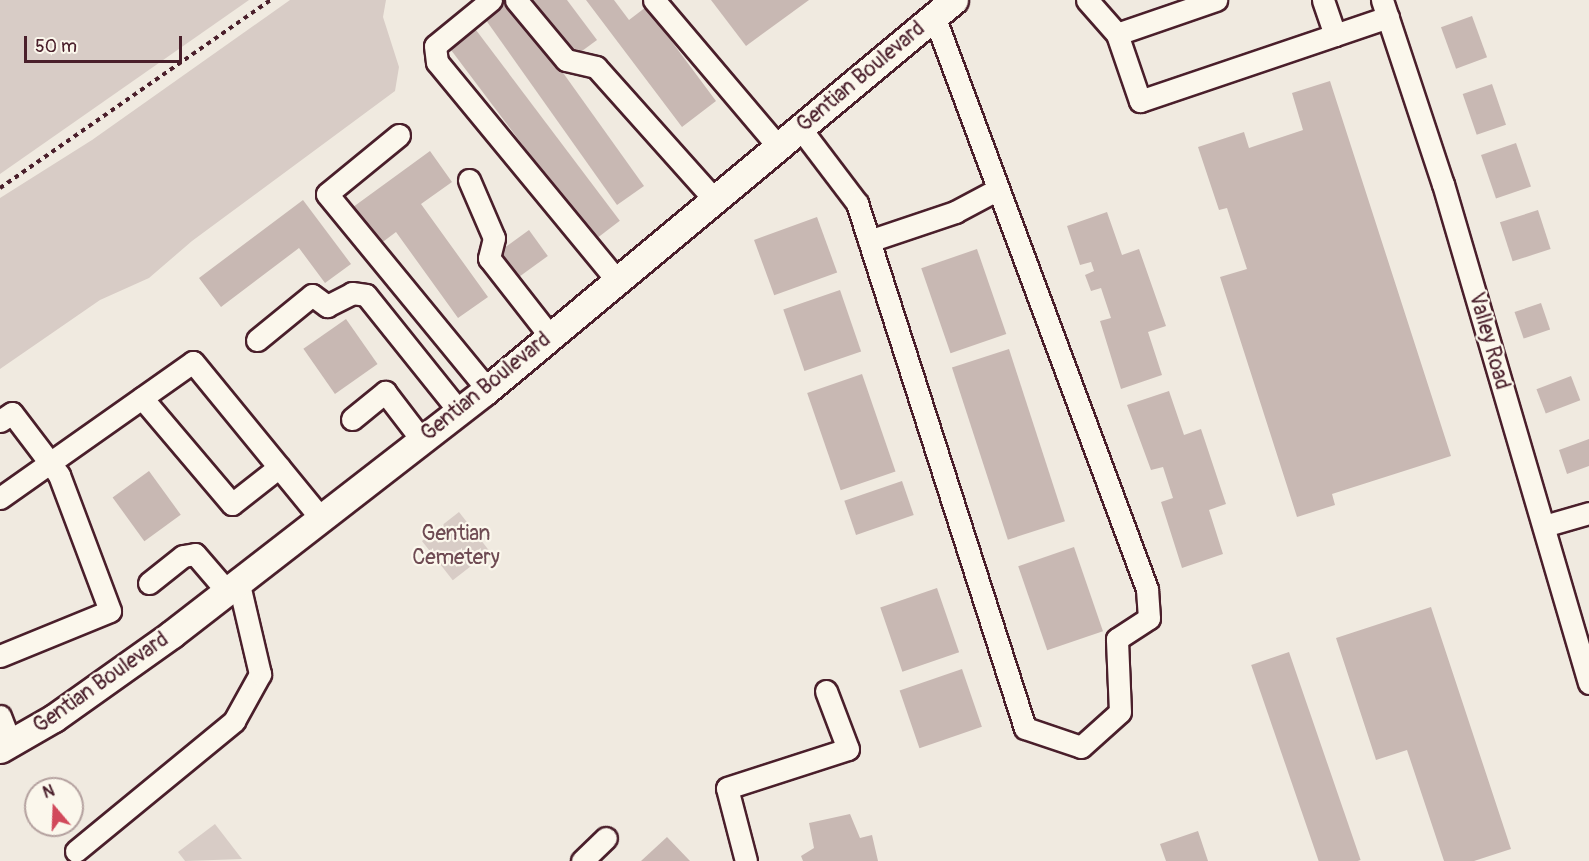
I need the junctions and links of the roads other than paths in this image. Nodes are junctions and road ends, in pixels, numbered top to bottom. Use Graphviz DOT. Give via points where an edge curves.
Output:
graph roads {
  1 [pos="491,0"];
  2 [pos="516,0"];
  3 [pos="654,0"];
  4 [pos="1087,0"];
  5 [pos="1216,0"];
  6 [pos="1323,0"];
  7 [pos="944,8"];
  8 [pos="1385,9"];
  9 [pos="1117,34"];
  10 [pos="1335,35"];
  11 [pos="800,128"];
  12 [pos="399,135"];
  13 [pos="778,146"];
  14 [pos="469,180"];
  15 [pos="998,189"];
  16 [pos="714,199"];
  17 [pos="869,241"];
  18 [pos="617,280"];
  19 [pos="550,336"];
  20 [pos="257,340"];
  21 [pos="487,389"];
  22 [pos="142,398"];
  23 [pos="459,411"];
  24 [pos="352,418"];
  25 [pos="0,421"];
  26 [pos="421,440"];
  27 [pos="50,463"];
  28 [pos="279,467"];
  29 [pos="0,498"];
  30 [pos="1589,513"];
  31 [pos="319,516"];
  32 [pos="1544,526"];
  33 [pos="148,583"];
  34 [pos="232,585"];
  35 [pos="0,656"];
  36 [pos="1589,683"];
  37 [pos="826,691"];
  38 [pos="0,716"];
  39 [pos="5,747"];
  40 [pos="606,838"];
  41 [pos="76,850"];
  42 [pos="582,861"];
  43 [pos="746,861"];
  1 -- 18 [label="street" via="435,45 437,62"];
  2 -- 16 [label="street" via="566,60 596,67"];
  3 -- 13 [label="street"];
  4 -- 9 [label="street"];
  5 -- 9 [label="street"];
  6 -- 10 [label="street"];
  7 -- 11 [label="main road, Gentian Boulevard"];
  7 -- 15 [label="street"];
  8 -- 10 [label="street"];
  8 -- 32 [label="street, Valley Road" via="1443,184"];
  9 -- 10 [label="street" via="1140,100"];
  11 -- 13 [label="main road, Gentian Boulevard"];
  11 -- 17 [label="street" via="857,203"];
  12 -- 21 [label="street" via="327,194"];
  13 -- 16 [label="main road, Gentian Boulevard"];
  14 -- 19 [label="street" via="495,238 489,258"];
  15 -- 17 [label="street" via="955,212"];
  15 -- 17 [label="street" via="1147,589 1149,618 1117,639 1120,711 1081,747 1025,728"];
  16 -- 18 [label="main road, Gentian Boulevard"];
  18 -- 19 [label="main road, Gentian Boulevard"];
  19 -- 21 [label="main road, Gentian Boulevard"];
  20 -- 23 [label="street" via="312,295 327,306 352,293 366,295"];
  21 -- 23 [label="main road, Gentian Boulevard"];
  22 -- 27 [label="street"];
  22 -- 28 [label="street" via="193,362"];
  22 -- 28 [label="street" via="232,504"];
  23 -- 26 [label="main road, Gentian Boulevard"];
  24 -- 26 [label="street" via="386,392"];
  25 -- 27 [label="street" via="12,413"];
  26 -- 31 [label="main road, Gentian Boulevard"];
  27 -- 29 [label="street"];
  27 -- 35 [label="street" via="59,475 110,611"];
  28 -- 31 [label="street"];
  30 -- 32 [label="street"];
  31 -- 34 [label="main road, Gentian Boulevard"];
  32 -- 36 [label="street, Valley Road"];
  33 -- 34 [label="street" via="183,556 195,554"];
  34 -- 39 [label="main road, Gentian Boulevard" via="54,718"];
  34 -- 41 [label="street" via="260,674 234,721"];
  37 -- 43 [label="street" via="848,749 727,788"];
  38 -- 39 [label="street"];
  40 -- 42 [label="street"];
}
